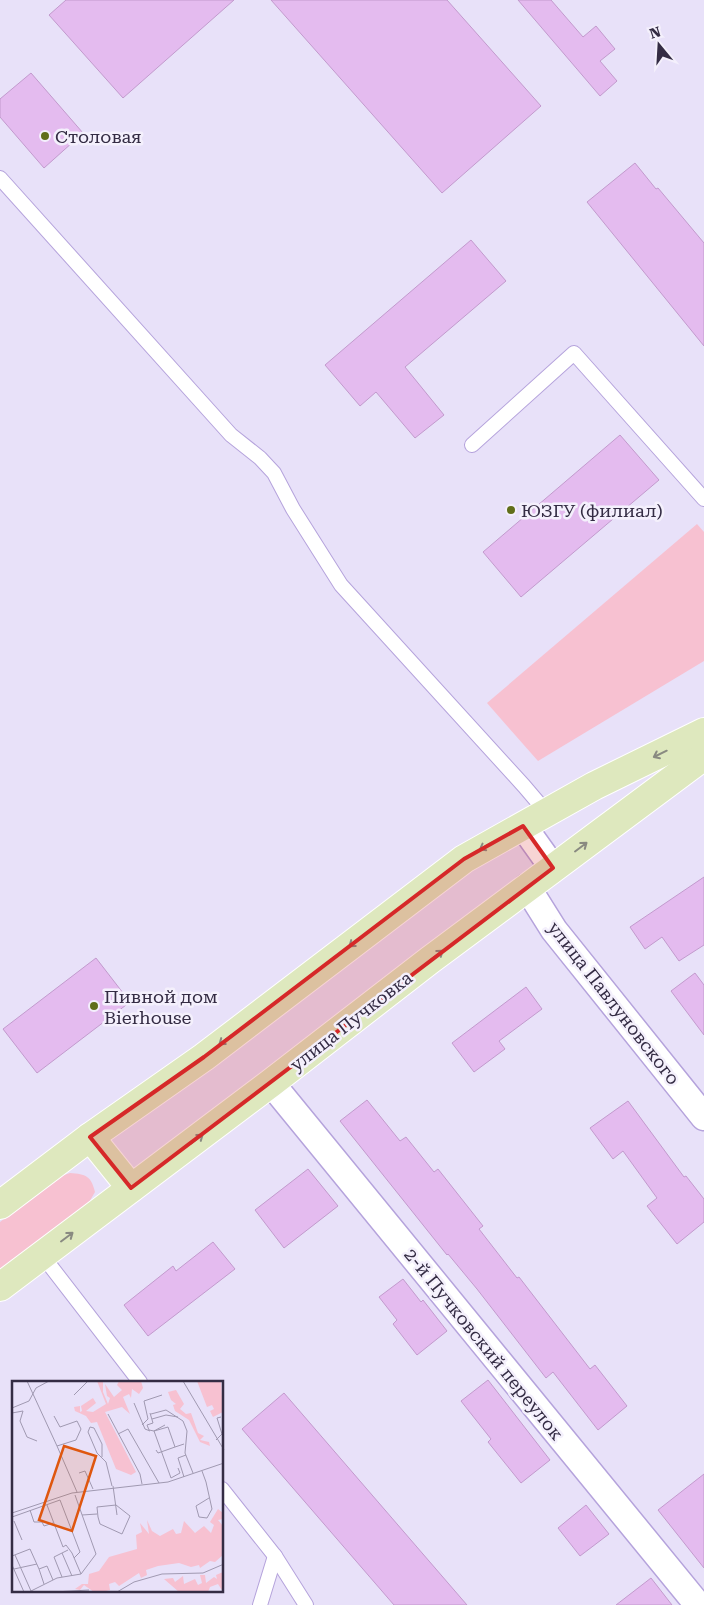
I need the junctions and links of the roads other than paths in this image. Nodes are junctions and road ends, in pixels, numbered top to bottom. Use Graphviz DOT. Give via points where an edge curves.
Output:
graph roads {
  1 [pos="0,178"];
  2 [pos="472,445"];
  3 [pos="704,499"];
  4 [pos="704,732"];
  5 [pos="704,756"];
  6 [pos="546,812"];
  7 [pos="523,826"];
  8 [pos="553,868"];
  9 [pos="527,887"];
  10 [pos="271,1083"];
  11 [pos="704,1117"];
  12 [pos="90,1137"];
  13 [pos="131,1188"];
  14 [pos="0,1205"];
  15 [pos="42,1256"];
  16 [pos="0,1287"];
  17 [pos="139,1381"];
  18 [pos="224,1492"];
  19 [pos="275,1556"];
  20 [pos="260,1605"];
  21 [pos="306,1605"];
  22 [pos="698,1605"];
  1 -- 6 [label="lane" via="231,435 269,468 341,585"];
  2 -- 3 [label="lane" via="574,353"];
  4 -- 6 [label="main road, one-way"];
  8 -- 5 [label="main road, улица Пучковка, one-way"];
  6 -- 7 [label="main road"];
  7 -- 8 [label="street"];
  7 -- 12 [label="main road, one-way" via="464,859 204,1057"];
  8 -- 9 [label="main road, улица Пучковка"];
  10 -- 9 [label="main road, улица Пучковка, one-way"];
  9 -- 11 [label="street, улица Павлуновского" via="554,930"];
  13 -- 10 [label="main road, улица Пучковка, one-way"];
  10 -- 22 [label="street, 2-й Пучковский переулок"];
  12 -- 13 [label="main road"];
  12 -- 14 [label="main road"];
  15 -- 13 [label="main road, улица Пучковка, one-way"];
  15 -- 16 [label="main road, улица Пучковка"];
  15 -- 17 [label="lane"];
  18 -- 19 [label="lane"];
  19 -- 20 [label="lane"];
  19 -- 21 [label="lane"];
}
